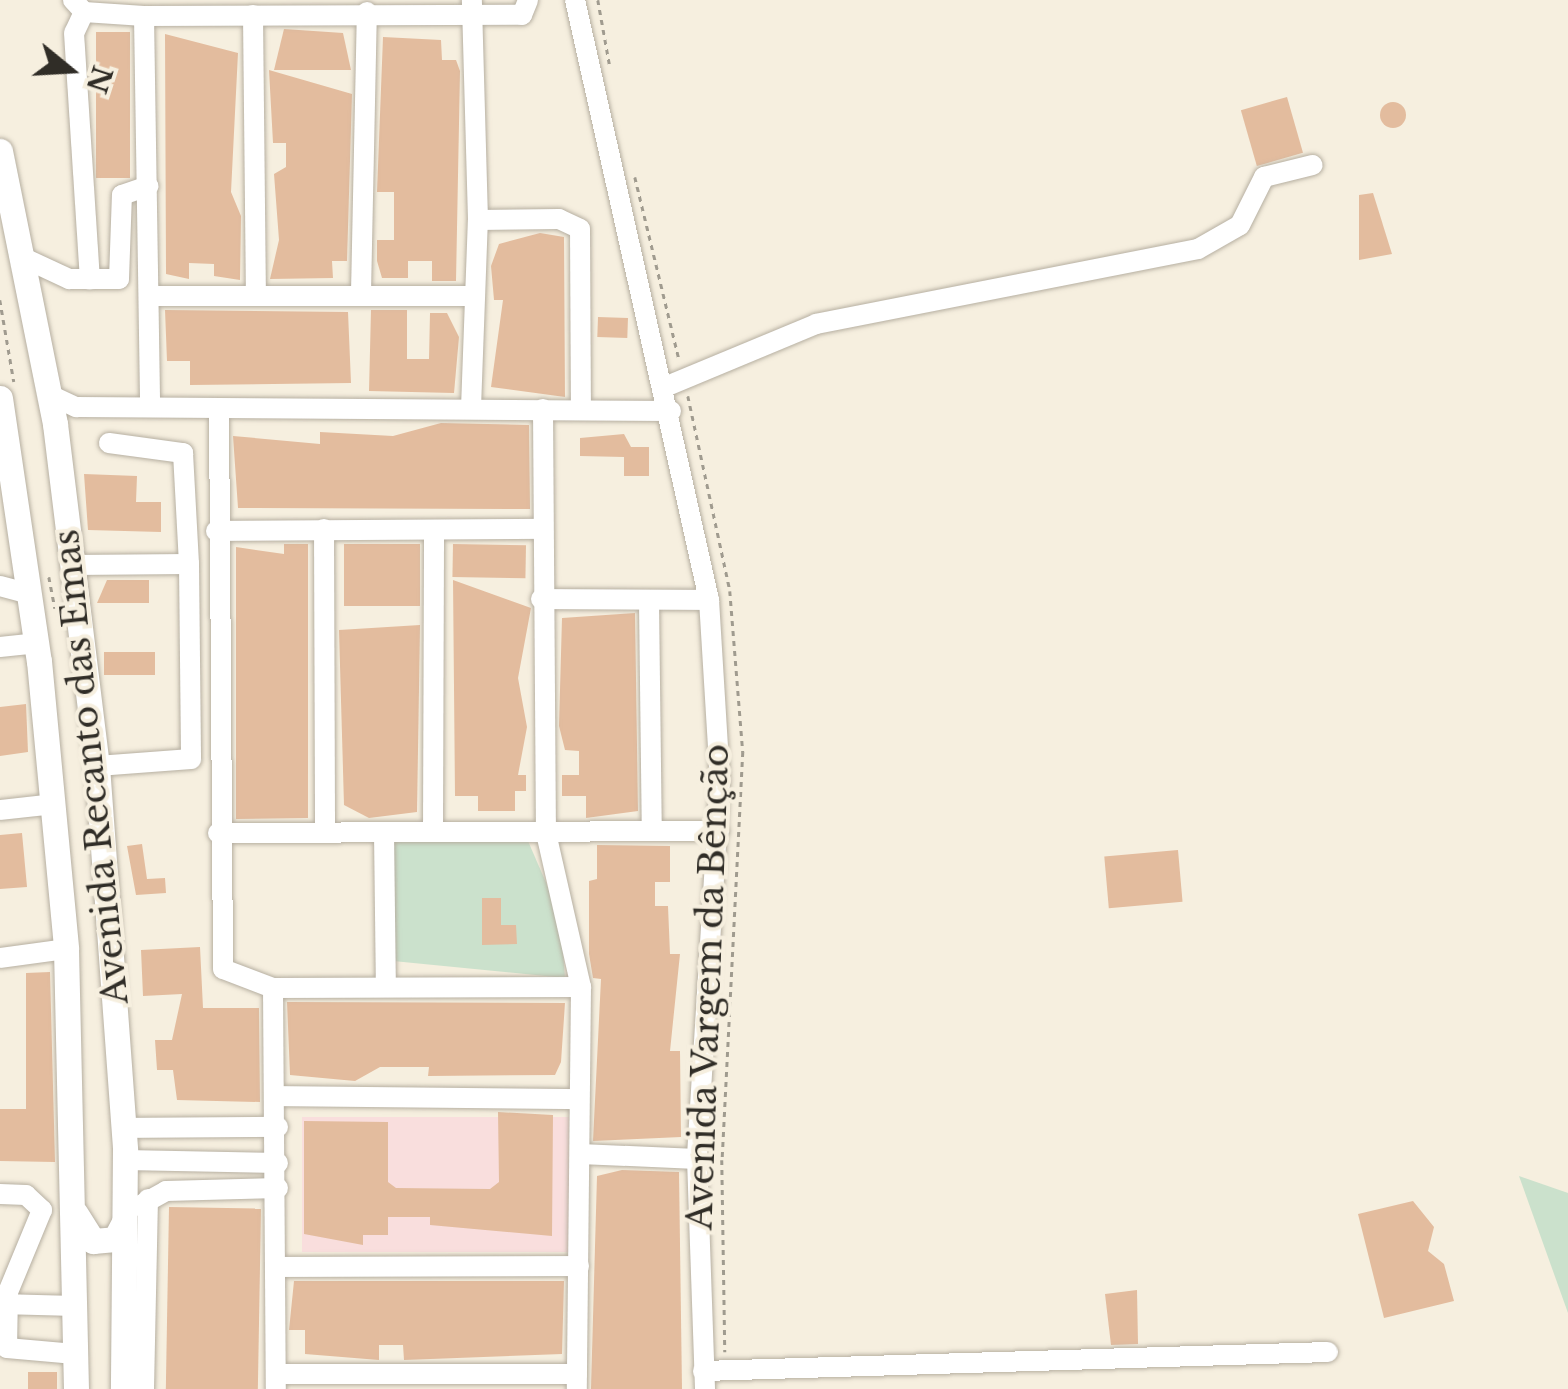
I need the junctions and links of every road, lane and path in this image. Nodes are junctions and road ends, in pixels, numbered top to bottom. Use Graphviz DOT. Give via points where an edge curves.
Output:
graph roads {
  1 [pos="528,0"];
  2 [pos="574,0"];
  3 [pos="78,6"];
  4 [pos="472,7"];
  5 [pos="502,8"];
  6 [pos="367,12"];
  7 [pos="252,15"];
  8 [pos="144,16"];
  9 [pos="0,150"];
  10 [pos="1314,165"];
  11 [pos="148,186"];
  12 [pos="478,220"];
  13 [pos="24,258"];
  14 [pos="79,279"];
  15 [pos="256,292"];
  16 [pos="360,294"];
  17 [pos="150,296"];
  18 [pos="475,296"];
  19 [pos="33,299"];
  20 [pos="665,387"];
  21 [pos="50,395"];
  22 [pos="0,399"];
  23 [pos="76,407"];
  24 [pos="150,407"];
  25 [pos="219,408"];
  26 [pos="470,408"];
  27 [pos="581,408"];
  28 [pos="543,409"];
  29 [pos="671,411"];
  30 [pos="55,424"];
  31 [pos="109,443"];
  32 [pos="68,526"];
  33 [pos="324,529"];
  34 [pos="543,530"];
  35 [pos="216,532"];
  36 [pos="434,532"];
  37 [pos="22,538"];
  38 [pos="189,564"];
  39 [pos="73,566"];
  40 [pos="0,586"];
  41 [pos="30,594"];
  42 [pos="541,599"];
  43 [pos="709,600"];
  44 [pos="649,601"];
  45 [pos="36,642"];
  46 [pos="0,647"];
  47 [pos="82,649"];
  48 [pos="217,663"];
  49 [pos="191,664"];
  50 [pos="97,766"];
  51 [pos="54,804"];
  52 [pos="0,810"];
  53 [pos="433,829"];
  54 [pos="652,831"];
  55 [pos="719,831"];
  56 [pos="324,832"];
  57 [pos="384,832"];
  58 [pos="546,832"];
  59 [pos="218,833"];
  60 [pos="66,949"];
  61 [pos="0,958"];
  62 [pos="581,986"];
  63 [pos="386,987"];
  64 [pos="274,988"];
  65 [pos="278,1096"];
  66 [pos="580,1099"];
  67 [pos="278,1127"];
  68 [pos="123,1128"];
  69 [pos="580,1154"];
  70 [pos="697,1159"];
  71 [pos="125,1160"];
  72 [pos="278,1163"];
  73 [pos="278,1188"];
  74 [pos="0,1194"];
  75 [pos="148,1199"];
  76 [pos="76,1214"];
  77 [pos="124,1222"];
  78 [pos="579,1266"];
  79 [pos="279,1267"];
  80 [pos="122,1287"];
  81 [pos="75,1298"];
  82 [pos="3,1304"];
  83 [pos="1328,1352"];
  84 [pos="75,1354"];
  85 [pos="704,1380"];
  86 [pos="276,1382"];
  87 [pos="577,1382"];
  88 [pos="76,1389"];
  89 [pos="122,1389"];
  90 [pos="144,1389"];
  1 -- 5 [label="street" via="526,13"];
  2 -- 20 [label="street, Avenida Vargem da Bênção"];
  3 -- 8 [label="street"];
  3 -- 14 [label="street"];
  4 -- 5 [label="street"];
  4 -- 6 [label="street"];
  4 -- 12 [label="street"];
  6 -- 7 [label="street"];
  6 -- 16 [label="street"];
  7 -- 8 [label="street"];
  7 -- 15 [label="street"];
  8 -- 11 [label="street"];
  9 -- 13 [label="main road, Avenida Recanto das Emas"];
  10 -- 20 [label="street" via="1264,178 1240,225 1198,249 816,324"];
  11 -- 14 [label="street" via="122,194 118,279"];
  11 -- 17 [label="street"];
  12 -- 18 [label="street"];
  12 -- 27 [label="street" via="559,220 580,229"];
  13 -- 14 [label="street"];
  13 -- 19 [label="main road, Avenida Recanto das Emas"];
  14 -- 19 [label="street"];
  15 -- 16 [label="street"];
  15 -- 17 [label="street"];
  16 -- 18 [label="street"];
  17 -- 24 [label="street"];
  18 -- 26 [label="street"];
  19 -- 21 [label="main road, Avenida Recanto das Emas"];
  20 -- 29 [label="street, Avenida Vargem da Bênção"];
  21 -- 23 [label="street"];
  21 -- 30 [label="main road, Avenida Recanto das Emas"];
  22 -- 37 [label="main road, Avenida Recanto das Emas"];
  23 -- 24 [label="street"];
  23 -- 30 [label="street"];
  24 -- 25 [label="street"];
  25 -- 26 [label="street"];
  25 -- 35 [label="street"];
  26 -- 28 [label="street"];
  27 -- 28 [label="street"];
  27 -- 29 [label="street"];
  28 -- 34 [label="street"];
  29 -- 43 [label="street, Avenida Vargem da Bênção"];
  30 -- 32 [label="main road, Avenida Recanto das Emas"];
  31 -- 38 [label="street" via="183,453"];
  32 -- 37 [label="main road" via="42,546"];
  32 -- 39 [label="main road, Avenida Recanto das Emas"];
  33 -- 35 [label="street"];
  33 -- 36 [label="street"];
  33 -- 56 [label="street"];
  34 -- 36 [label="street"];
  34 -- 42 [label="street"];
  35 -- 48 [label="street"];
  36 -- 53 [label="street"];
  37 -- 41 [label="main road, Avenida Recanto das Emas"];
  38 -- 39 [label="street"];
  38 -- 49 [label="street"];
  39 -- 47 [label="main road, Avenida Recanto das Emas"];
  40 -- 41 [label="street"];
  41 -- 45 [label="main road, Avenida Recanto das Emas"];
  42 -- 44 [label="street"];
  42 -- 58 [label="street"];
  43 -- 44 [label="street"];
  43 -- 55 [label="street, Avenida Vargem da Bênção"];
  44 -- 54 [label="street"];
  45 -- 46 [label="street"];
  45 -- 47 [label="main road" via="62,638"];
  45 -- 51 [label="main road, Avenida Recanto das Emas"];
  47 -- 50 [label="main road, Avenida Recanto das Emas"];
  48 -- 49 [label="street"];
  48 -- 59 [label="street"];
  49 -- 50 [label="street" via="191,759"];
  50 -- 68 [label="main road, Avenida Recanto das Emas"];
  51 -- 52 [label="street"];
  51 -- 60 [label="main road, Avenida Recanto das Emas"];
  53 -- 57 [label="street"];
  53 -- 58 [label="street"];
  54 -- 55 [label="street"];
  54 -- 58 [label="street"];
  55 -- 70 [label="street, Avenida Vargem da Bênção"];
  56 -- 57 [label="street"];
  56 -- 59 [label="street"];
  57 -- 63 [label="street"];
  58 -- 62 [label="street"];
  59 -- 64 [label="street" via="223,969 245,984"];
  60 -- 61 [label="street"];
  60 -- 76 [label="main road, Avenida Recanto das Emas"];
  62 -- 63 [label="street"];
  62 -- 66 [label="street"];
  63 -- 64 [label="street"];
  64 -- 65 [label="street"];
  65 -- 66 [label="street"];
  65 -- 67 [label="street"];
  66 -- 69 [label="street"];
  67 -- 68 [label="street"];
  67 -- 72 [label="street"];
  68 -- 71 [label="main road, Avenida Recanto das Emas"];
  69 -- 70 [label="street"];
  69 -- 78 [label="street"];
  70 -- 85 [label="street, Avenida Vargem da Bênção"];
  71 -- 72 [label="street"];
  71 -- 77 [label="main road, Avenida Recanto das Emas"];
  72 -- 73 [label="street"];
  73 -- 75 [label="street"];
  73 -- 79 [label="street"];
  74 -- 82 [label="street" via="26,1194 42,1210"];
  75 -- 77 [label="street"];
  75 -- 90 [label="street"];
  76 -- 77 [label="main road" via="93,1241 114,1238"];
  76 -- 81 [label="main road, Avenida Recanto das Emas"];
  77 -- 80 [label="main road, Avenida Recanto das Emas"];
  78 -- 79 [label="street"];
  78 -- 87 [label="street"];
  79 -- 86 [label="street"];
  80 -- 81 [label="main road" via="114,1273 89,1267"];
  80 -- 89 [label="main road, Avenida Recanto das Emas"];
  81 -- 82 [label="street"];
  81 -- 84 [label="main road, Avenida Recanto das Emas"];
  82 -- 84 [label="street" via="6,1348"];
  83 -- 85 [label="street"];
  84 -- 88 [label="main road, Avenida Recanto das Emas"];
  86 -- 87 [label="street"];
}
